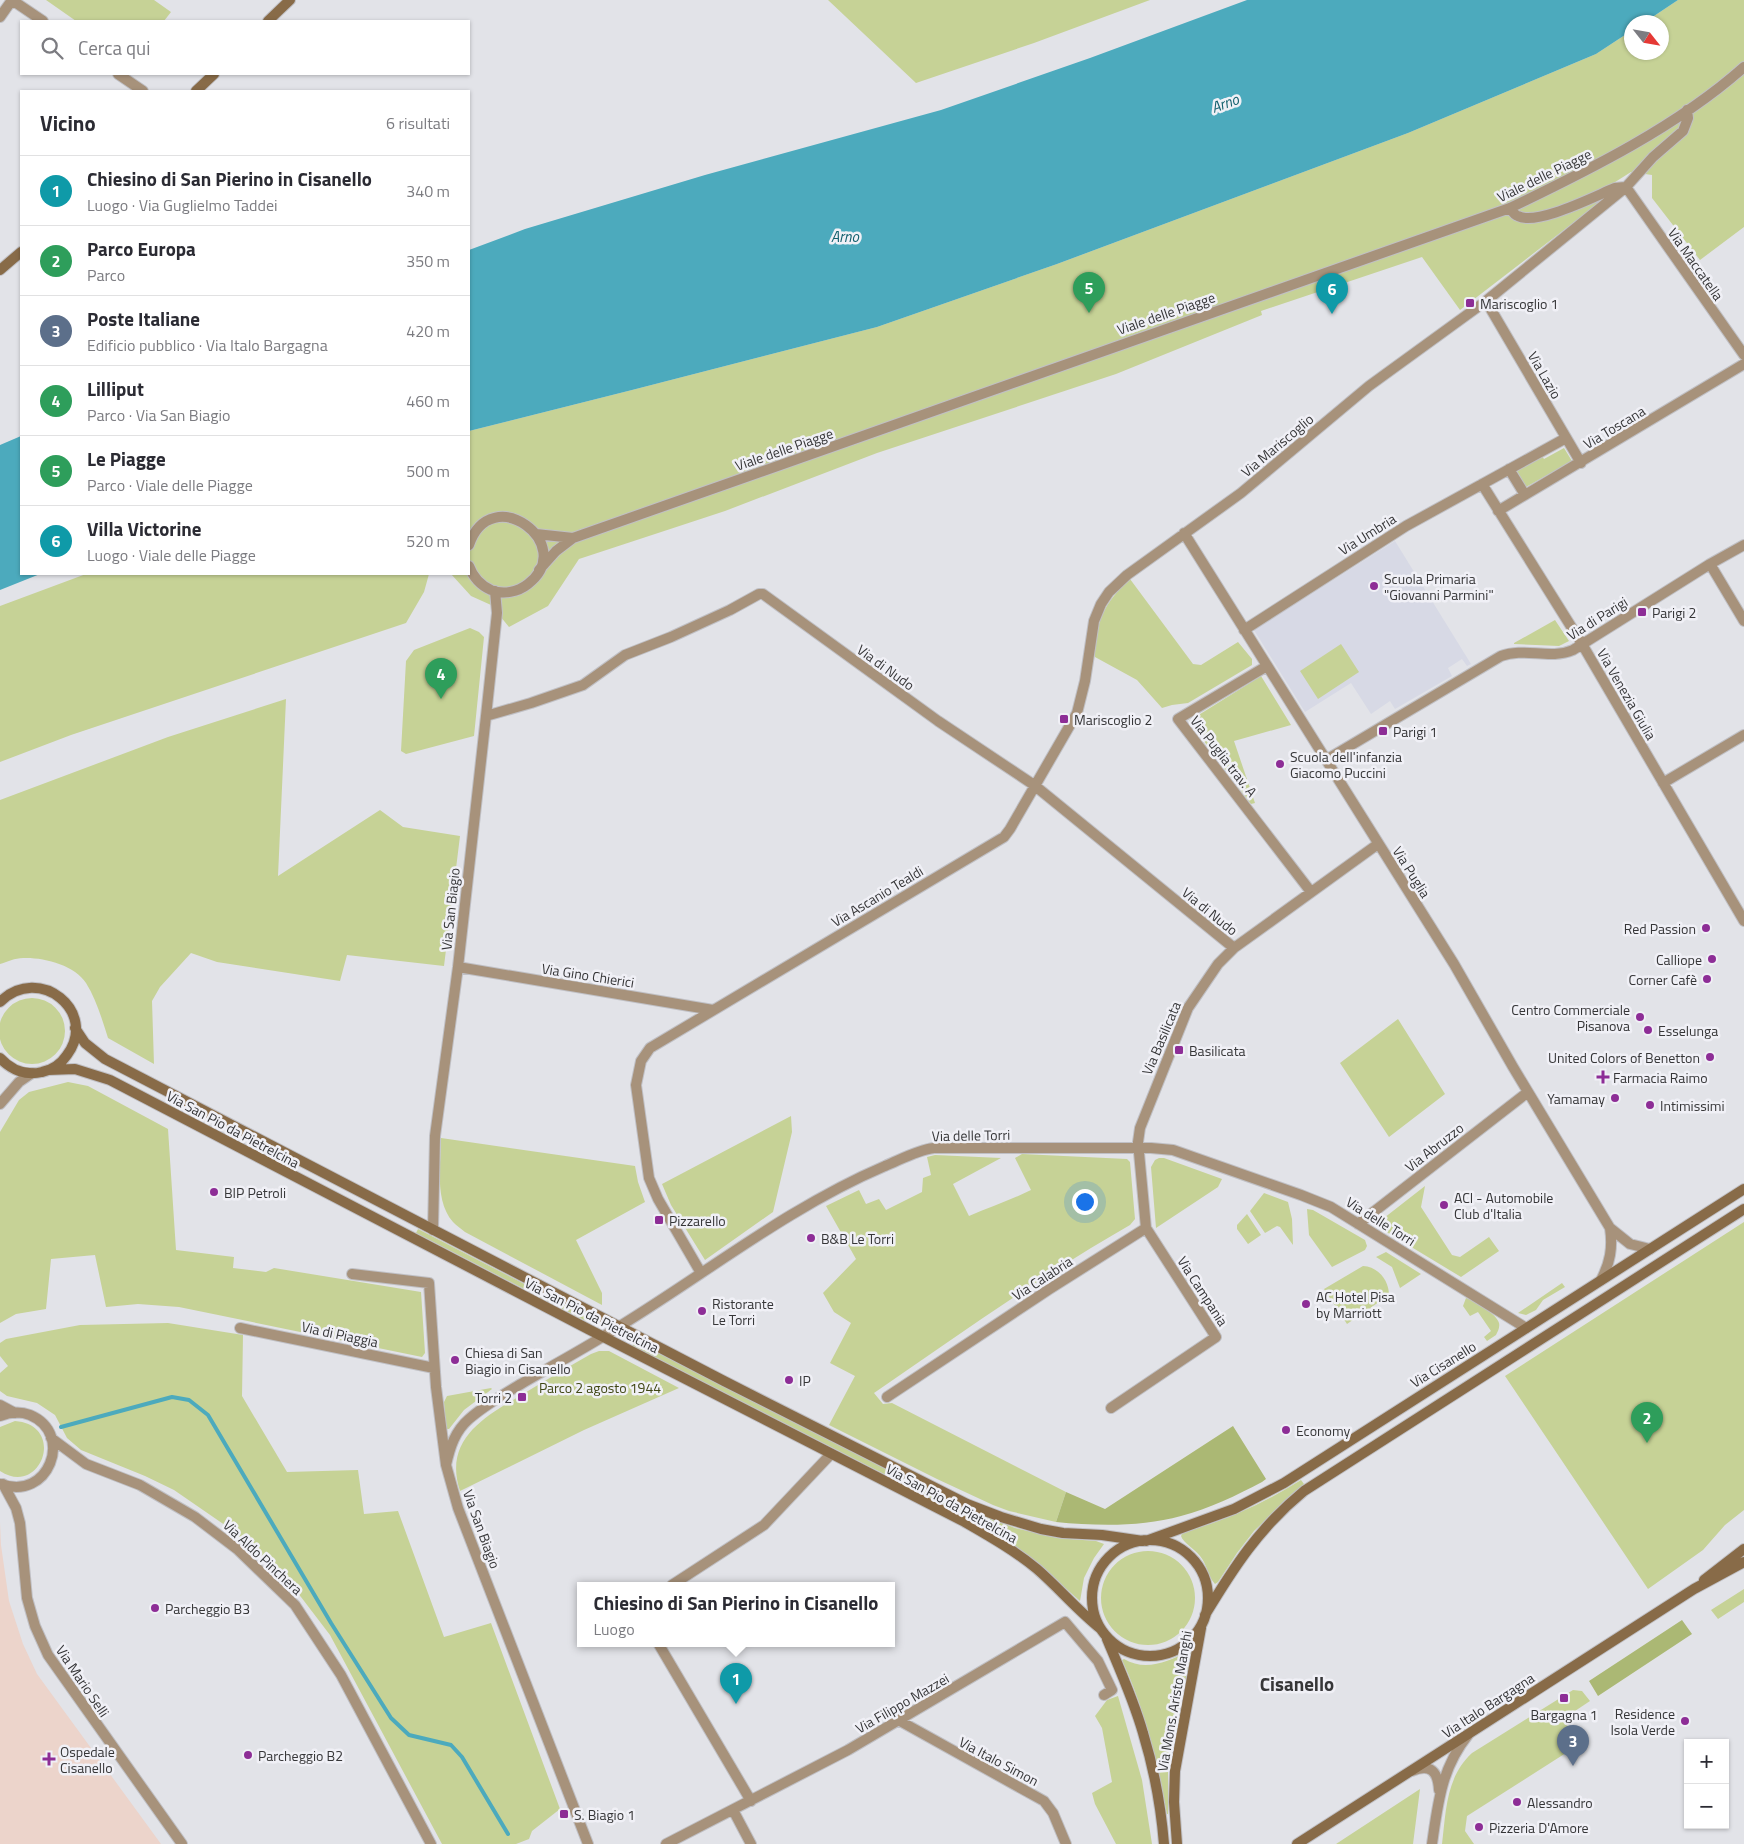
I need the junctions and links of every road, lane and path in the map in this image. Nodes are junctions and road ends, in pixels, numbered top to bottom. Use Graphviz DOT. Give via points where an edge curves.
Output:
graph roads {
  1 [pos="12,0"];
  2 [pos="290,0"];
  3 [pos="0,18"];
  4 [pos="42,20"];
  5 [pos="269,20"];
  6 [pos="1744,67"];
  7 [pos="119,75"];
  8 [pos="213,75"];
  9 [pos="141,90"];
  10 [pos="197,90"];
  11 [pos="1687,110"];
  12 [pos="1626,188"];
  13 [pos="1510,208"];
  14 [pos="20,253"];
  15 [pos="0,270"];
  16 [pos="1486,300"];
  17 [pos="1744,355"];
  18 [pos="1744,364"];
  19 [pos="1566,438"];
  20 [pos="1581,463"];
  21 [pos="1510,469"];
  22 [pos="1482,484"];
  23 [pos="1525,495"];
  24 [pos="1498,511"];
  25 [pos="1184,533"];
  26 [pos="536,534"];
  27 [pos="573,538"];
  28 [pos="470,543"];
  29 [pos="1744,545"];
  30 [pos="1710,564"];
  31 [pos="470,568"];
  32 [pos="539,570"];
  33 [pos="495,591"];
  34 [pos="1744,621"];
  35 [pos="1244,630"];
  36 [pos="1582,644"];
  37 [pos="1267,666"];
  38 [pos="486,716"];
  39 [pos="1744,735"];
  40 [pos="1326,760"];
  41 [pos="1663,783"];
  42 [pos="1034,785"];
  43 [pos="1378,844"];
  44 [pos="1311,892"];
  45 [pos="1744,921"];
  46 [pos="1234,948"];
  47 [pos="458,967"];
  48 [pos="2,998"];
  49 [pos="713,1010"];
  50 [pos="75,1028"];
  51 [pos="0,1058"];
  52 [pos="48,1070"];
  53 [pos="32,1073"];
  54 [pos="1528,1092"];
  55 [pos="0,1104"];
  56 [pos="1138,1148"];
  57 [pos="1744,1189"];
  58 [pos="1744,1209"];
  59 [pos="1358,1224"];
  60 [pos="1146,1228"];
  61 [pos="1610,1228"];
  62 [pos="432,1230"];
  63 [pos="1650,1249"];
  64 [pos="352,1274"];
  65 [pos="701,1274"];
  66 [pos="1601,1280"];
  67 [pos="620,1326"];
  68 [pos="240,1328"];
  69 [pos="1526,1328"];
  70 [pos="604,1336"];
  71 [pos="434,1368"];
  72 [pos="887,1397"];
  73 [pos="0,1405"];
  74 [pos="1111,1408"];
  75 [pos="15,1413"];
  76 [pos="0,1416"];
  77 [pos="51,1438"];
  78 [pos="831,1454"];
  79 [pos="446,1465"];
  80 [pos="1,1484"];
  81 [pos="1145,1541"];
  82 [pos="1744,1550"];
  83 [pos="1744,1562"];
  84 [pos="677,1582"];
  85 [pos="1694,1590"];
  86 [pos="1203,1619"];
  87 [pos="1103,1632"];
  88 [pos="660,1647"];
  89 [pos="1104,1695"];
  90 [pos="900,1721"];
  91 [pos="1469,1734"];
  92 [pos="1405,1775"];
  93 [pos="1439,1794"];
  94 [pos="752,1801"];
  95 [pos="733,1810"];
  96 [pos="1177,1843"];
  97 [pos="182,1844"];
  98 [pos="431,1844"];
  99 [pos="588,1844"];
  100 [pos="666,1844"];
  101 [pos="751,1844"];
  102 [pos="1066,1844"];
  103 [pos="1164,1844"];
  104 [pos="1297,1844"];
  105 [pos="1432,1844"];
  1 -- 3 [label="street"];
  1 -- 4 [label="street"];
  2 -- 5 [label="main road"];
  6 -- 11 [label="street, Viale delle Piagge"];
  7 -- 9 [label="street"];
  8 -- 10 [label="main road"];
  11 -- 12 [label="street" via="1683,131 1653,157"];
  11 -- 13 [label="street, Viale delle Piagge" via="1625,149"];
  12 -- 13 [label="street" via="1615,188 1538,217 1522,218"];
  12 -- 16 [label="street, Via Mariscoglio"];
  12 -- 17 [label="street, Via Maccatella"];
  13 -- 27 [label="street, Viale delle Piagge"];
  14 -- 15 [label="main road"];
  16 -- 19 [label="street, Via Lazio"];
  16 -- 25 [label="street, Via Mariscoglio" via="1369,386 1241,493"];
  18 -- 20 [label="street, Via Toscana"];
  19 -- 20 [label="street, Via Lazio"];
  19 -- 21 [label="street, Via Umbria"];
  20 -- 23 [label="street, Via Toscana"];
  21 -- 22 [label="street, Via Umbria"];
  21 -- 23 [label="street"];
  22 -- 24 [label="street, Via Venezia Giulia"];
  22 -- 35 [label="street, Via Umbria" via="1378,542"];
  23 -- 24 [label="street, Via Toscana"];
  24 -- 36 [label="street, Via Venezia Giulia"];
  25 -- 35 [label="street, Via Puglia"];
  25 -- 42 [label="street, Via Mariscoglio" via="1127,574 1106,596 1094,621 1086,681 1077,713"];
  26 -- 27 [label="street, Viale delle Piagge"];
  26 -- 28 [label="street" via="519,520 498,518 478,529"];
  26 -- 32 [label="street" via="542,550"];
  27 -- 32 [label="street, Viale delle Piagge"];
  29 -- 30 [label="street, Via di Parigi"];
  30 -- 34 [label="street"];
  30 -- 36 [label="street, Via di Parigi"];
  31 -- 33 [label="street" via="479,582"];
  32 -- 33 [label="street, Viale delle Piagge" via="522,588 511,592"];
  33 -- 38 [label="street, Via San Biagio" via="497,614"];
  35 -- 37 [label="street, Via Puglia"];
  36 -- 40 [label="street, Via di Parigi" via="1559,654 1501,656"];
  36 -- 41 [label="street, Via Venezia Giulia"];
  37 -- 40 [label="street, Via Puglia"];
  37 -- 44 [label="street, Via Puglia trav. A" via="1178,719"];
  38 -- 42 [label="street, Via di Nudo" via="583,685 626,655 763,594 938,721"];
  38 -- 47 [label="street, Via San Biagio"];
  39 -- 41 [label="street"];
  40 -- 43 [label="street, Via Puglia"];
  41 -- 45 [label="street, Via Venezia Giulia"];
  42 -- 46 [label="street, Via di Nudo"];
  42 -- 49 [label="street, Via Ascanio Tealdi" via="1001,840"];
  43 -- 44 [label="street, Via Basilicata"];
  43 -- 54 [label="street, Via Puglia" via="1454,964"];
  44 -- 46 [label="street, Via Basilicata"];
  46 -- 56 [label="street, Via Basilicata" via="1213,970 1184,1015 1142,1122"];
  47 -- 49 [label="street, Via Gino Chierici"];
  47 -- 62 [label="street, Via San Biagio" via="438,1105"];
  48 -- 50 [label="main road" via="30,987 50,991 66,1003"];
  49 -- 65 [label="street, Via Ascanio Tealdi" via="650,1048 641,1061 636,1085 645,1158 653,1189"];
  50 -- 52 [label="main road" via="69,1053"];
  50 -- 62 [label="main road, Via San Pio da Pietrelcina" via="85,1044 104,1059"];
  51 -- 53 [label="main road" via="15,1070"];
  52 -- 53 [label="main road, Via San Pio da Pietrelcina"];
  52 -- 70 [label="main road, Via San Pio da Pietrelcina" via="76,1069 110,1080"];
  53 -- 55 [label="street" via="19,1082"];
  54 -- 59 [label="street, Via Abruzzo"];
  54 -- 61 [label="street, Via Puglia"];
  56 -- 59 [label="street, Via delle Torri" via="1164,1148 1227,1168 1318,1201"];
  56 -- 60 [label="street"];
  56 -- 65 [label="street, Via delle Torri" via="928,1148 820,1198"];
  57 -- 63 [label="main road, Via Cisanello"];
  58 -- 86 [label="main road" via="1304,1492 1248,1547"];
  59 -- 69 [label="street, Via delle Torri"];
  60 -- 72 [label="street, Via Calabria"];
  60 -- 74 [label="street, Via Campania" via="1216,1338"];
  61 -- 63 [label="street, Via Puglia" via="1630,1244"];
  61 -- 66 [label="street, Via Puglia" via="1612,1250"];
  62 -- 67 [label="main road, Via San Pio da Pietrelcina"];
  63 -- 66 [label="main road, Via Cisanello"];
  64 -- 71 [label="street, Via San Biagio" via="429,1283"];
  65 -- 67 [label="street, Via delle Torri"];
  66 -- 69 [label="main road, Via Cisanello"];
  67 -- 70 [label="street, Via delle Torri"];
  67 -- 81 [label="main road, Via San Pio da Pietrelcina" via="973,1506 1046,1530"];
  68 -- 71 [label="street, Via di Piaggia"];
  69 -- 81 [label="main road, Via Cisanello" via="1270,1491 1234,1509"];
  70 -- 78 [label="main road, Via San Pio da Pietrelcina"];
  70 -- 79 [label="street, Via delle Torri" via="474,1414 456,1434"];
  71 -- 79 [label="street, Via San Biagio"];
  73 -- 75 [label="street"];
  75 -- 76 [label="street"];
  75 -- 77 [label="street, Via Aldo Pinchera" via="38,1419"];
  77 -- 80 [label="street" via="51,1462 41,1477 20,1487"];
  77 -- 98 [label="street, Via Aldo Pinchera" via="86,1464 140,1486 195,1517 249,1559 295,1605 341,1675"];
  78 -- 84 [label="street" via="764,1525"];
  78 -- 87 [label="main road, Via San Pio da Pietrelcina" via="993,1538 1038,1570"];
  79 -- 99 [label="street, Via San Biagio" via="458,1508"];
  80 -- 97 [label="street, Via Mario Selli" via="16,1508 27,1598 48,1655"];
  81 -- 86 [label="main road" via="1175,1546 1197,1564 1207,1592"];
  81 -- 87 [label="main road" via="1114,1553 1096,1578 1092,1602"];
  82 -- 85 [label="main road, Via Italo Bargagna"];
  83 -- 85 [label="main road, Via Italo Bargagna"];
  85 -- 91 [label="main road, Via Italo Bargagna"];
  86 -- 87 [label="main road" via="1190,1639 1180,1647 1155,1655 1135,1654 1123,1649"];
  86 -- 96 [label="main road, Via Mons. Aristo Manghi" via="1175,1771"];
  87 -- 103 [label="main road, Via Mons. Aristo Manghi" via="1143,1733"];
  88 -- 94 [label="street"];
  89 -- 90 [label="street, Via Filippo Mazzei" via="1112,1690 1098,1661 1065,1622"];
  90 -- 94 [label="street, Via Filippo Mazzei"];
  90 -- 102 [label="street, Via Italo Simon" via="1044,1801"];
  91 -- 92 [label="main road, Via Italo Bargagna"];
  91 -- 93 [label="street" via="1452,1758"];
  92 -- 93 [label="street" via="1422,1768 1432,1771 1438,1779"];
  92 -- 104 [label="main road, Via Italo Bargagna"];
  93 -- 105 [label="street"];
  94 -- 95 [label="street, Via Filippo Mazzei"];
  95 -- 100 [label="street, Via Filippo Mazzei"];
  95 -- 101 [label="street"];
}
